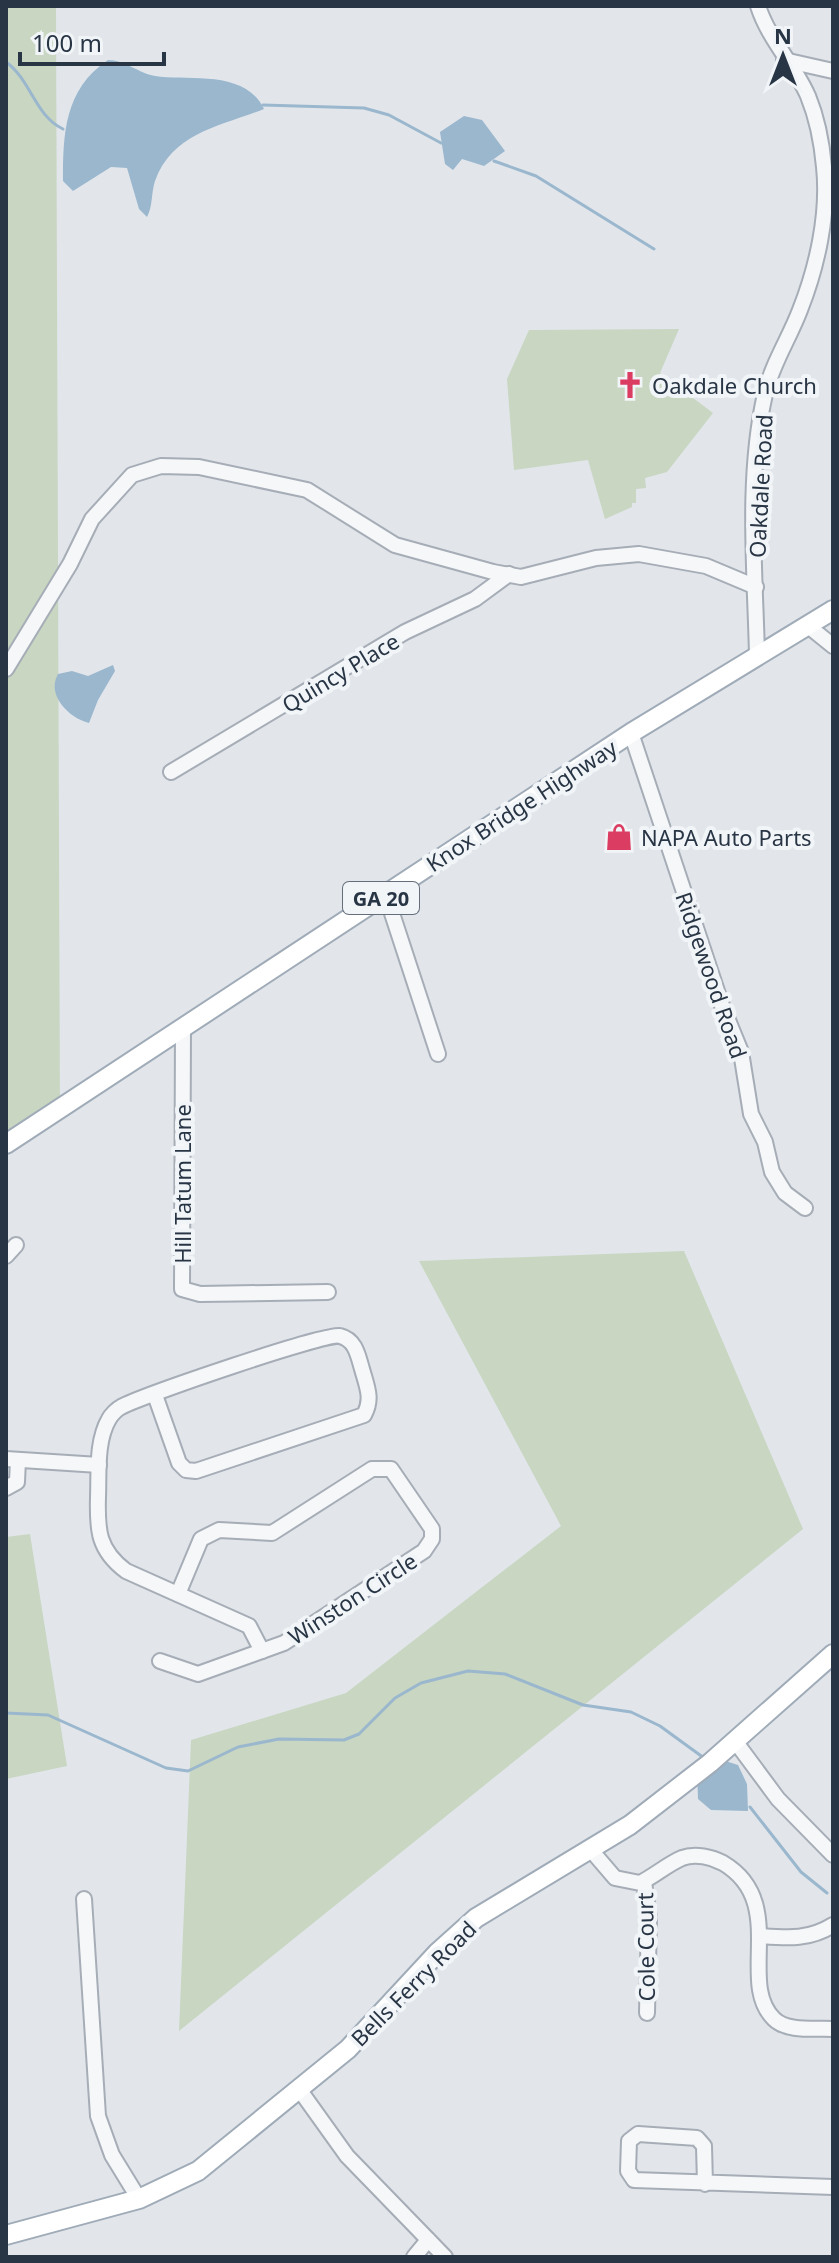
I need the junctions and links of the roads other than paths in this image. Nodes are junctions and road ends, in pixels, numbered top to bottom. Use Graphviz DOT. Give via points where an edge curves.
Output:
graph roads {
  1 [pos="758,6"];
  2 [pos="784,60"];
  3 [pos="833,71"];
  4 [pos="509,574"];
  5 [pos="756,587"];
  6 [pos="833,610"];
  7 [pos="807,625"];
  8 [pos="833,646"];
  9 [pos="757,655"];
  10 [pos="6,669"];
  11 [pos="631,733"];
  12 [pos="171,772"];
  13 [pos="386,895"];
  14 [pos="183,1028"];
  15 [pos="438,1054"];
  16 [pos="6,1144"];
  17 [pos="805,1208"];
  18 [pos="328,1292"];
  19 [pos="155,1395"];
  20 [pos="12,1460"];
  21 [pos="99,1465"];
  22 [pos="6,1488"];
  23 [pos="178,1594"];
  24 [pos="262,1651"];
  25 [pos="833,1654"];
  26 [pos="160,1661"];
  27 [pos="735,1741"];
  28 [pos="591,1850"];
  29 [pos="833,1855"];
  30 [pos="644,1882"];
  31 [pos="84,1899"];
  32 [pos="833,1925"];
  33 [pos="761,1936"];
  34 [pos="647,2013"];
  35 [pos="833,2029"];
  36 [pos="299,2089"];
  37 [pos="705,2184"];
  38 [pos="833,2187"];
  39 [pos="139,2199"];
  40 [pos="6,2235"];
  41 [pos="428,2240"];
  42 [pos="414,2257"];
  43 [pos="445,2257"];
  1 -- 2 [label="street, Oakdale Road"];
  2 -- 3 [label="street"];
  2 -- 5 [label="street, Oakdale Road" via="807,95 818,130 827,197 800,310 773,366 760,417"];
  4 -- 5 [label="street" via="539,574 596,558 639,554 706,566"];
  4 -- 10 [label="street" via="395,545 307,490 186,465 145,468 118,486 92,519"];
  4 -- 12 [label="street, Quincy Place" via="475,599 405,632"];
  5 -- 9 [label="street, Oakdale Road"];
  6 -- 7 [label="main road, GA 20"];
  7 -- 8 [label="street"];
  7 -- 9 [label="main road, GA 20"];
  9 -- 11 [label="main road, Knox Bridge Highway / GA 20"];
  11 -- 13 [label="main road, Knox Bridge Highway / GA 20"];
  11 -- 17 [label="street, Ridgewood Road" via="741,1052 751,1114 772,1172 785,1193"];
  13 -- 14 [label="main road, Knox Bridge Highway / GA 20"];
  13 -- 15 [label="street"];
  14 -- 16 [label="main road, Knox Bridge Highway / GA 20"];
  14 -- 18 [label="street, Hill Tatum Lane" via="182,1289 200,1294"];
  19 -- 19 [label="street" via="331,1335 343,1336 355,1348 370,1397 357,1419 196,1471 179,1463"];
  19 -- 21 [label="street" via="109,1417"];
  20 -- 21 [label="street"];
  20 -- 22 [label="street" via="17,1482"];
  21 -- 23 [label="street" via="101,1545 126,1571"];
  23 -- 24 [label="street" via="249,1626"];
  23 -- 24 [label="street, Winston Circle" via="207,1534 272,1533 372,1469 391,1469 432,1529 424,1551 284,1643"];
  24 -- 26 [label="street, Winston Circle" via="198,1674"];
  25 -- 27 [label="main road, Bells Ferry Road"];
  27 -- 28 [label="main road, Bells Ferry Road"];
  27 -- 29 [label="street" via="778,1799"];
  28 -- 30 [label="street" via="615,1878"];
  28 -- 36 [label="main road, Bells Ferry Road" via="476,1918 372,2026"];
  30 -- 33 [label="street" via="683,1858 714,1858 750,1892"];
  30 -- 34 [label="street, Cole Court" via="649,1917"];
  31 -- 39 [label="street" via="98,2116 112,2155"];
  32 -- 33 [label="street" via="798,1938"];
  33 -- 35 [label="street" via="762,1997 775,2021"];
  36 -- 39 [label="main road, Bells Ferry Road" via="198,2171"];
  36 -- 41 [label="street" via="347,2156"];
  37 -- 37 [label="street" via="634,2180 628,2171 629,2141 638,2134 697,2138 704,2146"];
  37 -- 38 [label="street"];
  39 -- 40 [label="main road, Bells Ferry Road"];
  41 -- 42 [label="street"];
  41 -- 43 [label="street"];
}
